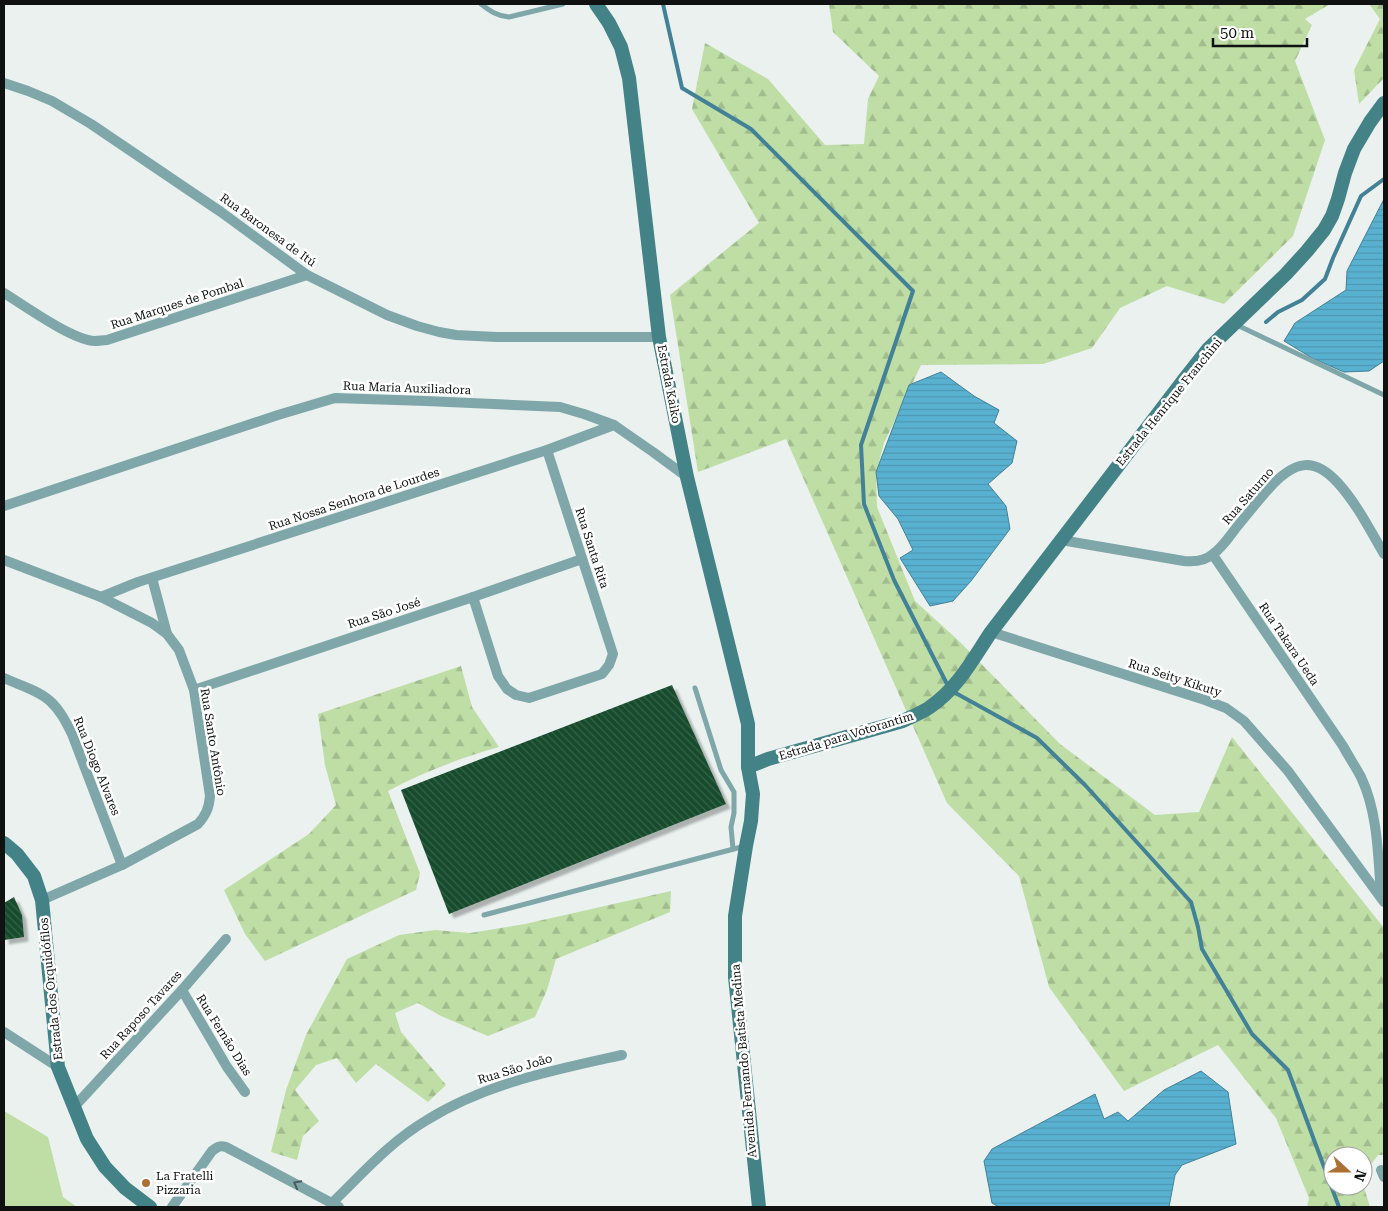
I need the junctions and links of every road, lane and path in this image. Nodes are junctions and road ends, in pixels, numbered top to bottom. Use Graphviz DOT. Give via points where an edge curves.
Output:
graph roads {
  1 [pos="481,4"];
  2 [pos="563,4"];
  3 [pos="596,4"];
  4 [pos="4,83"];
  5 [pos="1384,103"];
  6 [pos="307,275"];
  7 [pos="4,293"];
  8 [pos="1234,324"];
  9 [pos="660,337"];
  10 [pos="1384,395"];
  11 [pos="614,425"];
  12 [pos="547,450"];
  13 [pos="687,477"];
  14 [pos="4,506"];
  15 [pos="1061,540"];
  16 [pos="1384,554"];
  17 [pos="1213,555"];
  18 [pos="582,559"];
  19 [pos="4,560"];
  20 [pos="152,578"];
  21 [pos="101,596"];
  22 [pos="473,597"];
  23 [pos="991,632"];
  24 [pos="167,634"];
  25 [pos="978,652"];
  26 [pos="4,678"];
  27 [pos="695,688"];
  28 [pos="194,690"];
  29 [pos="748,767"];
  30 [pos="4,843"];
  31 [pos="739,847"];
  32 [pos="122,865"];
  33 [pos="42,900"];
  34 [pos="1383,900"];
  35 [pos="484,915"];
  36 [pos="226,939"];
  37 [pos="182,990"];
  38 [pos="4,1032"];
  39 [pos="622,1055"];
  40 [pos="58,1067"];
  41 [pos="245,1092"];
  42 [pos="74,1107"];
  43 [pos="336,1205"];
  44 [pos="150,1207"];
  45 [pos="172,1207"];
  46 [pos="759,1207"];
  1 -- 2 [label="lane" via="492,13 509,17"];
  3 -- 9 [label="street, Estrada Kaiko" via="621,47 629,78"];
  4 -- 6 [label="street, Rua Baronesa de Itú" via="52,101 91,124"];
  5 -- 8 [label="street, Estrada Henrique Franchini" via="1354,149 1344,172 1338,200 1324,230 1286,274"];
  6 -- 7 [label="street, Rua Marques de Pombal" via="107,340 94,341 64,330"];
  6 -- 9 [label="street, Rua Baronesa de Itú" via="387,315 447,334 496,338"];
  8 -- 10 [label="lane"];
  8 -- 15 [label="street, Estrada Henrique Franchini" via="1208,349"];
  9 -- 13 [label="street, Estrada Kaiko"];
  11 -- 12 [label="street, Rua Nossa Senhora de Lourdes"];
  11 -- 13 [label="street, Rua Maria Auxiliadora"];
  11 -- 14 [label="street, Rua Maria Auxiliadora" via="560,408 335,398"];
  12 -- 18 [label="street, Rua Santa Rita"];
  12 -- 20 [label="street, Rua Nossa Senhora de Lourdes"];
  13 -- 29 [label="street, Estrada Kaiko" via="748,724"];
  15 -- 17 [label="street" via="1193,562"];
  15 -- 23 [label="street, Estrada Henrique Franchini"];
  16 -- 17 [label="street, Rua Saturno" via="1348,494 1336,481 1310,465 1284,473"];
  17 -- 34 [label="street, Rua Takara Ueda" via="1343,746 1361,778 1376,834"];
  18 -- 22 [label="street, Rua São José"];
  18 -- 22 [label="street, Rua Santa Rita" via="613,654 602,674 529,698 516,695 498,676"];
  19 -- 21 [label="street, Rua Santo Antônio"];
  20 -- 21 [label="street, Rua Nossa Senhora de Lourdes"];
  20 -- 24 [label="street"];
  21 -- 24 [label="street, Rua Santo Antônio" via="152,622"];
  22 -- 28 [label="street, Rua São José"];
  23 -- 25 [label="street, Estrada Henrique Franchini"];
  23 -- 34 [label="street, Rua Seity Kikuty" via="1226,708 1244,721 1288,770"];
  24 -- 28 [label="street, Rua Santo Antônio" via="179,650"];
  25 -- 29 [label="street, Estrada para Votorantim" via="956,684 921,712 903,721"];
  26 -- 32 [label="street, Rua Diogo Alvares" via="49,700 65,720"];
  27 -- 31 [label="lane" via="721,770 734,792 731,827"];
  28 -- 32 [label="street, Rua Santo Antônio" via="210,807 198,824"];
  29 -- 31 [label="street, Avenida Fernando Batista Medina" via="753,794 751,821"];
  30 -- 33 [label="street, Estrada dos Orquidófilos" via="34,876"];
  31 -- 35 [label="lane"];
  31 -- 46 [label="street, Avenida Fernando Batista Medina" via="735,977"];
  32 -- 33 [label="street"];
  33 -- 40 [label="street, Estrada dos Orquidófilos"];
  36 -- 37 [label="street, Rua Raposo Tavares"];
  37 -- 41 [label="street, Rua Fernão Dias"];
  37 -- 42 [label="street, Rua Raposo Tavares"];
  38 -- 40 [label="street"];
  39 -- 43 [label="street, Rua São João" via="543,1072 482,1092 426,1120 392,1145"];
  40 -- 42 [label="street, Estrada dos Orquidófilos"];
  42 -- 44 [label="street, Estrada dos Orquidófilos" via="87,1139 105,1168"];
  43 -- 45 [label="street, one-way" via="221,1146 212,1151"];
}
